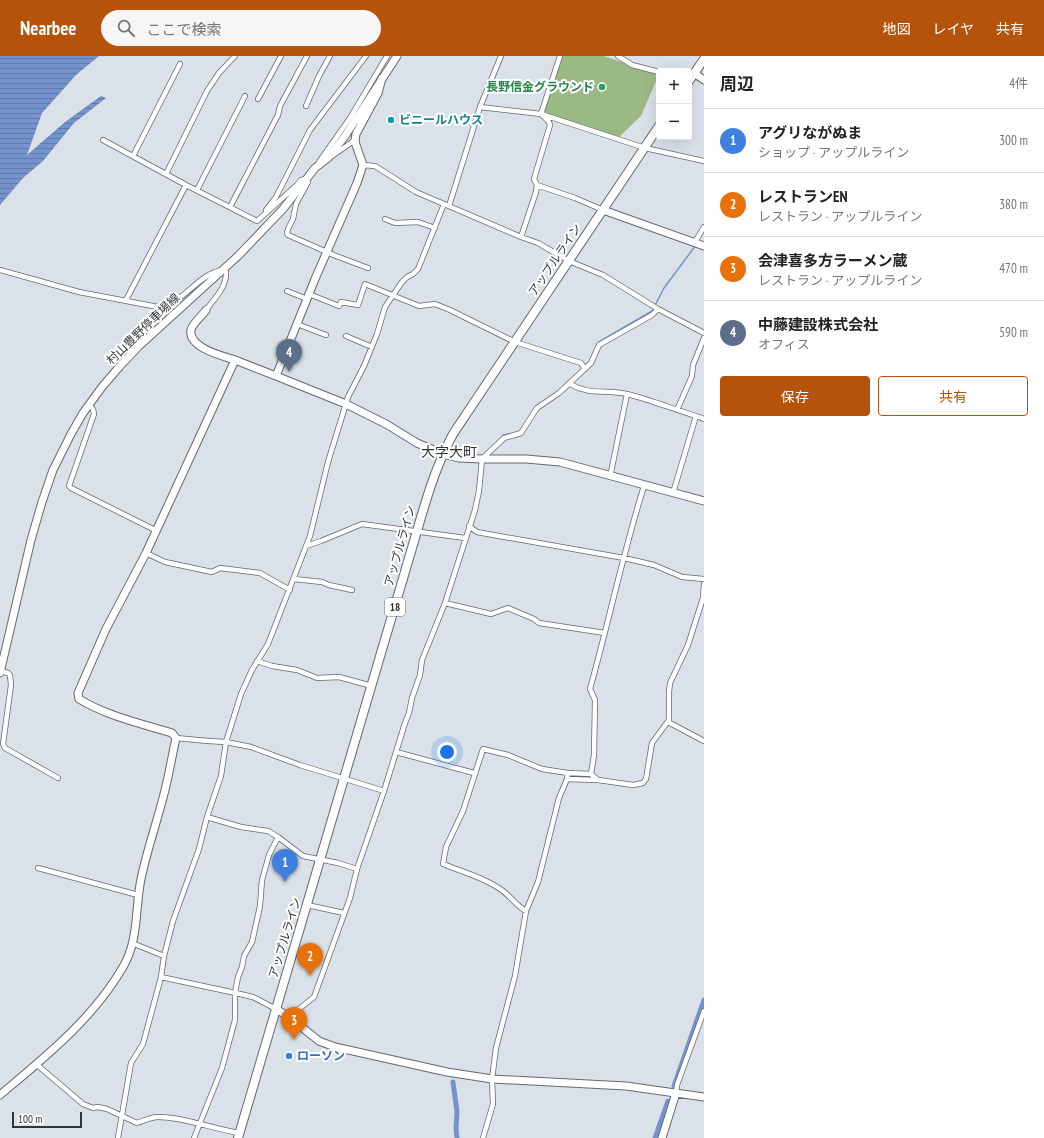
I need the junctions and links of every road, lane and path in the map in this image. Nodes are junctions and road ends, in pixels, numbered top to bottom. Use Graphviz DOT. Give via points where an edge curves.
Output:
graph roads {
  1 [pos="235,56"];
  2 [pos="281,56"];
  3 [pos="307,56"];
  4 [pos="330,56"];
  5 [pos="366,56"];
  6 [pos="387,56"];
  7 [pos="397,56"];
  8 [pos="501,56"];
  9 [pos="560,56"];
  10 [pos="618,56"];
  11 [pos="704,58"];
  12 [pos="180,64"];
  13 [pos="656,71"];
  14 [pos="692,75"];
  15 [pos="382,78"];
  16 [pos="692,78"];
  17 [pos="704,80"];
  18 [pos="245,96"];
  19 [pos="258,99"];
  20 [pos="306,106"];
  21 [pos="480,107"];
  22 [pos="541,114"];
  23 [pos="656,131"];
  24 [pos="103,140"];
  25 [pos="355,140"];
  26 [pos="645,148"];
  27 [pos="133,156"];
  28 [pos="328,158"];
  29 [pos="704,161"];
  30 [pos="363,165"];
  31 [pos="315,168"];
  32 [pos="166,174"];
  33 [pos="307,179"];
  34 [pos="186,185"];
  35 [pos="537,185"];
  36 [pos="198,190"];
  37 [pos="447,205"];
  38 [pos="230,207"];
  39 [pos="603,210"];
  40 [pos="257,220"];
  41 [pos="385,220"];
  42 [pos="704,227"];
  43 [pos="435,228"];
  44 [pos="521,237"];
  45 [pos="696,242"];
  46 [pos="704,246"];
  47 [pos="327,252"];
  48 [pos="569,261"];
  49 [pos="368,268"];
  50 [pos="0,270"];
  51 [pos="222,270"];
  52 [pos="288,291"];
  53 [pos="392,295"];
  54 [pos="308,297"];
  55 [pos="126,300"];
  56 [pos="658,309"];
  57 [pos="206,310"];
  58 [pos="297,324"];
  59 [pos="704,333"];
  60 [pos="326,335"];
  61 [pos="346,336"];
  62 [pos="704,338"];
  63 [pos="515,342"];
  64 [pos="372,347"];
  65 [pos="235,360"];
  66 [pos="585,369"];
  67 [pos="276,376"];
  68 [pos="570,384"];
  69 [pos="627,394"];
  70 [pos="346,404"];
  71 [pos="89,405"];
  72 [pos="677,410"];
  73 [pos="696,416"];
  74 [pos="704,419"];
  75 [pos="443,454"];
  76 [pos="482,459"];
  77 [pos="610,476"];
  78 [pos="644,486"];
  79 [pos="673,493"];
  80 [pos="704,501"];
  81 [pos="469,526"];
  82 [pos="157,530"];
  83 [pos="417,531"];
  84 [pos="465,538"];
  85 [pos="306,546"];
  86 [pos="146,553"];
  87 [pos="624,558"];
  88 [pos="294,579"];
  89 [pos="704,579"];
  90 [pos="704,584"];
  91 [pos="290,590"];
  92 [pos="352,590"];
  93 [pos="445,603"];
  94 [pos="605,633"];
  95 [pos="257,661"];
  96 [pos="0,672"];
  97 [pos="372,686"];
  98 [pos="668,722"];
  99 [pos="176,738"];
  100 [pos="704,741"];
  101 [pos="226,742"];
  102 [pos="396,752"];
  103 [pos="474,773"];
  104 [pos="568,773"];
  105 [pos="591,774"];
  106 [pos="58,778"];
  107 [pos="344,779"];
  108 [pos="567,779"];
  109 [pos="598,780"];
  110 [pos="384,791"];
  111 [pos="207,817"];
  112 [pos="278,837"];
  113 [pos="321,859"];
  114 [pos="38,868"];
  115 [pos="358,870"];
  116 [pos="138,895"];
  117 [pos="307,905"];
  118 [pos="526,911"];
  119 [pos="344,913"];
  120 [pos="132,943"];
  121 [pos="164,956"];
  122 [pos="161,977"];
  123 [pos="235,993"];
  124 [pos="276,1009"];
  125 [pos="704,1011"];
  126 [pos="289,1017"];
  127 [pos="36,1064"];
  128 [pos="492,1079"];
  129 [pos="676,1093"];
  130 [pos="0,1095"];
  131 [pos="704,1097"];
  132 [pos="122,1116"];
  133 [pos="199,1124"];
  134 [pos="239,1135"];
  135 [pos="118,1138"];
  136 [pos="194,1138"];
  137 [pos="483,1138"];
  138 [pos="662,1138"];
  1 -- 32 [label="street" via="207,91"];
  2 -- 19 [label="street"];
  3 -- 38 [label="street"];
  4 -- 20 [label="street"];
  5 -- 40 [label="street" via="310,130 276,197"];
  6 -- 31 [label="street" via="350,118"];
  7 -- 15 [label="street, 村山豊野停車場線"];
  8 -- 21 [label="street"];
  9 -- 22 [label="street"];
  10 -- 13 [label="street" via="632,65"];
  11 -- 14 [label="highway"];
  12 -- 27 [label="street"];
  15 -- 25 [label="street" via="378,93"];
  15 -- 28 [label="street, 村山豊野停車場線"];
  16 -- 17 [label="street"];
  18 -- 36 [label="street"];
  21 -- 22 [label="street"];
  21 -- 37 [label="street"];
  22 -- 26 [label="street"];
  22 -- 35 [label="street" via="550,125 534,179"];
  23 -- 26 [label="highway, アップルライン / 18"];
  24 -- 27 [label="street"];
  25 -- 28 [label="street"];
  25 -- 30 [label="street"];
  26 -- 29 [label="street"];
  26 -- 39 [label="highway, アップルライン / 18"];
  27 -- 32 [label="street"];
  28 -- 31 [label="street, 村山豊野停車場線"];
  30 -- 37 [label="street" via="376,166 416,192"];
  30 -- 47 [label="street"];
  31 -- 33 [label="street, 村山豊野停車場線"];
  32 -- 34 [label="street"];
  33 -- 40 [label="street" via="301,180"];
  33 -- 47 [label="street" via="287,234"];
  33 -- 51 [label="street, 村山豊野停車場線" via="266,228"];
  34 -- 36 [label="street"];
  34 -- 55 [label="street"];
  35 -- 39 [label="street"];
  35 -- 44 [label="street"];
  36 -- 38 [label="street"];
  37 -- 43 [label="street"];
  37 -- 44 [label="street"];
  38 -- 40 [label="street"];
  39 -- 45 [label="street"];
  39 -- 48 [label="highway, アップルライン / 18"];
  41 -- 43 [label="street" via="395,223 418,222"];
  42 -- 45 [label="street"];
  43 -- 53 [label="street" via="418,269 407,277"];
  44 -- 48 [label="street" via="538,243"];
  45 -- 46 [label="street"];
  47 -- 49 [label="street"];
  47 -- 54 [label="street"];
  48 -- 56 [label="street" via="603,275"];
  48 -- 63 [label="highway, アップルライン / 18"];
  50 -- 55 [label="street" via="78,292"];
  51 -- 55 [label="street" via="204,278 166,307"];
  51 -- 57 [label="street" via="226,272 223,286"];
  51 -- 71 [label="street, 村山豊野停車場線" via="138,348 111,376"];
  52 -- 54 [label="street"];
  53 -- 54 [label="street" via="365,284 358,305 341,302 339,306"];
  53 -- 63 [label="street" via="419,306 435,304"];
  53 -- 64 [label="street" via="382,314"];
  54 -- 58 [label="street"];
  56 -- 59 [label="street"];
  56 -- 66 [label="street" via="599,345 591,363"];
  57 -- 65 [label="street" via="191,329 195,343"];
  58 -- 60 [label="street"];
  58 -- 67 [label="street"];
  61 -- 64 [label="street"];
  62 -- 72 [label="street" via="693,365 692,376"];
  63 -- 66 [label="street" via="581,363"];
  63 -- 75 [label="highway, アップルライン / 18"];
  64 -- 70 [label="street"];
  65 -- 67 [label="street"];
  65 -- 82 [label="street"];
  66 -- 68 [label="street"];
  67 -- 70 [label="street"];
  68 -- 69 [label="street" via="595,393 604,391"];
  68 -- 76 [label="street" via="537,408 521,432 504,438"];
  69 -- 72 [label="street"];
  69 -- 77 [label="street"];
  70 -- 75 [label="street" via="417,443"];
  70 -- 85 [label="street"];
  71 -- 82 [label="street" via="94,414 69,486"];
  71 -- 96 [label="street, 村山豊野停車場線" via="59,457 42,502"];
  72 -- 73 [label="street"];
  73 -- 74 [label="street"];
  73 -- 79 [label="street"];
  75 -- 76 [label="street"];
  75 -- 83 [label="highway, アップルライン / 18"];
  76 -- 77 [label="street" via="560,462"];
  76 -- 81 [label="street" via="479,491"];
  77 -- 78 [label="street"];
  78 -- 79 [label="street"];
  78 -- 87 [label="street"];
  79 -- 80 [label="street"];
  81 -- 84 [label="street"];
  81 -- 87 [label="street" via="477,532"];
  82 -- 86 [label="street"];
  83 -- 84 [label="street"];
  83 -- 85 [label="street" via="362,524"];
  83 -- 97 [label="highway, アップルライン / 18"];
  84 -- 93 [label="street"];
  85 -- 88 [label="street"];
  86 -- 91 [label="street" via="165,562 212,572 220,568 260,573"];
  86 -- 99 [label="street" via="106,629 78,692 80,699 89,705 172,734"];
  87 -- 89 [label="street" via="654,565 682,577"];
  87 -- 94 [label="street"];
  88 -- 91 [label="street"];
  88 -- 92 [label="street" via="322,582"];
  90 -- 98 [label="street" via="703,598 688,646 670,683"];
  91 -- 95 [label="street" via="268,644"];
  93 -- 94 [label="street" via="491,614 508,608 539,623"];
  93 -- 102 [label="street" via="422,660 420,675"];
  94 -- 105 [label="street" via="590,689 595,700"];
  95 -- 97 [label="street" via="297,670 317,678 339,678"];
  95 -- 101 [label="street" via="241,694"];
  96 -- 106 [label="street" via="10,675 11,685 3,744 5,748"];
  97 -- 107 [label="highway, アップルライン / 18"];
  98 -- 100 [label="street"];
  98 -- 109 [label="street" via="652,743 643,783 633,785"];
  99 -- 101 [label="street"];
  99 -- 116 [label="street"];
  101 -- 107 [label="street" via="251,747"];
  101 -- 111 [label="street" via="221,776"];
  102 -- 103 [label="street"];
  102 -- 110 [label="street"];
  103 -- 104 [label="street" via="483,749 508,755 542,769"];
  103 -- 118 [label="street" via="463,811 446,848 443,864 469,872 493,885"];
  104 -- 105 [label="street"];
  104 -- 108 [label="street"];
  105 -- 109 [label="street"];
  107 -- 110 [label="street"];
  107 -- 113 [label="highway, アップルライン / 18"];
  108 -- 109 [label="street"];
  108 -- 118 [label="street" via="559,798 538,882"];
  110 -- 115 [label="street"];
  111 -- 112 [label="street" via="240,827 268,831"];
  111 -- 121 [label="street"];
  112 -- 113 [label="street" via="303,856"];
  112 -- 123 [label="street" via="269,855 262,880 260,906 252,942 244,956"];
  113 -- 115 [label="street"];
  113 -- 117 [label="highway, アップルライン / 18"];
  114 -- 116 [label="street"];
  115 -- 119 [label="street"];
  116 -- 120 [label="street"];
  117 -- 119 [label="street"];
  117 -- 124 [label="highway, アップルライン / 18"];
  118 -- 128 [label="street" via="515,976 496,1048"];
  119 -- 126 [label="street" via="314,997"];
  120 -- 121 [label="street"];
  120 -- 127 [label="street" via="124,966 95,1008"];
  121 -- 122 [label="street"];
  122 -- 123 [label="street"];
  122 -- 132 [label="street" via="142,1044 131,1063"];
  123 -- 124 [label="street" via="253,997"];
  123 -- 133 [label="street" via="235,1020 222,1068"];
  124 -- 126 [label="street"];
  124 -- 134 [label="highway, アップルライン / 18"];
  125 -- 129 [label="street"];
  126 -- 128 [label="street" via="319,1041 335,1047 447,1072"];
  127 -- 130 [label="street"];
  127 -- 132 [label="street" via="83,1104 107,1109"];
  128 -- 129 [label="street" via="626,1086"];
  128 -- 137 [label="street" via="493,1104"];
  129 -- 131 [label="street"];
  129 -- 138 [label="street"];
  132 -- 133 [label="street" via="137,1123 156,1117"];
  132 -- 135 [label="street"];
  133 -- 134 [label="street"];
  133 -- 136 [label="street"];
}
